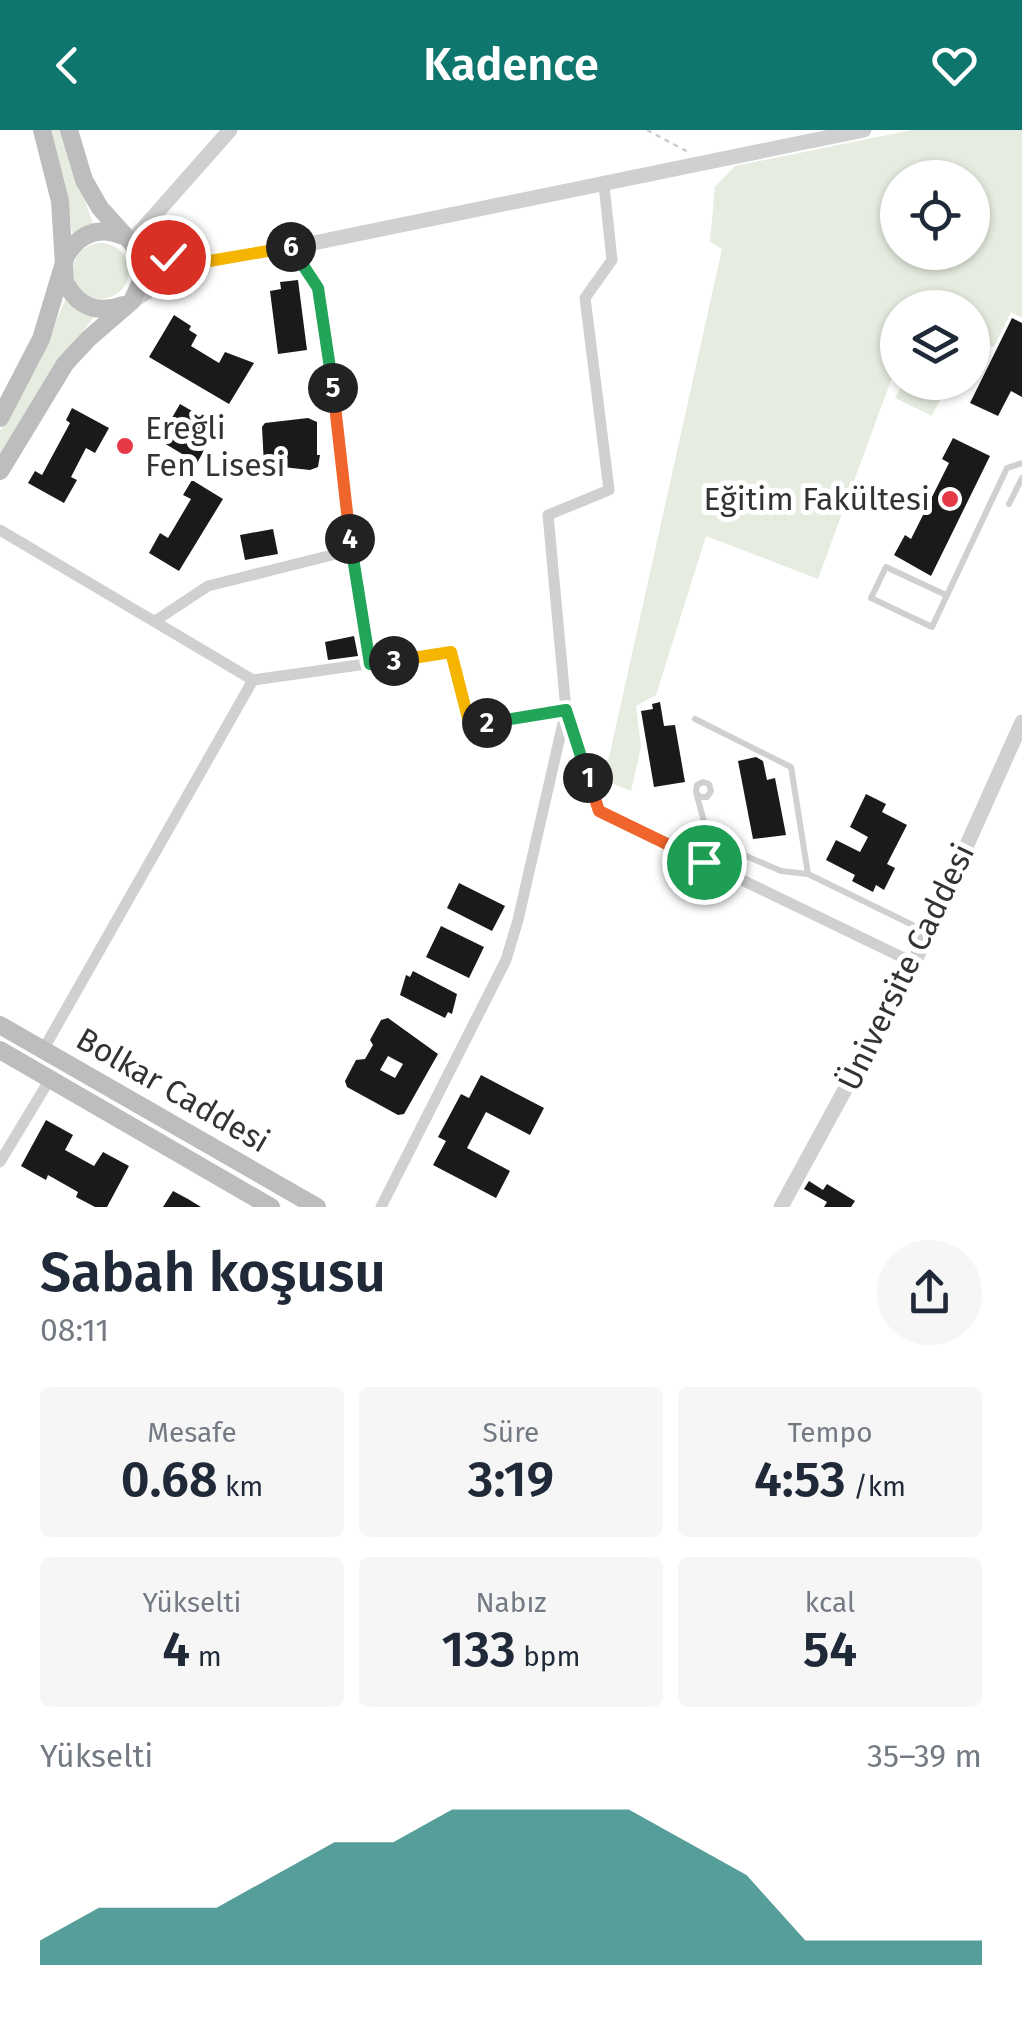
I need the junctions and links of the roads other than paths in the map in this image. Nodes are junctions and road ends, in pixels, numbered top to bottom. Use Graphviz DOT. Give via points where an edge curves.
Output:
graph roads {
  1 [pos="42,130"];
  2 [pos="68,130"];
  3 [pos="230,130"];
  4 [pos="864,130"];
  5 [pos="604,184"];
  6 [pos="131,242"];
  7 [pos="294,247"];
  8 [pos="192,264"];
  9 [pos="62,270"];
  10 [pos="132,301"];
  11 [pos="0,418"];
  12 [pos="1022,463"];
  13 [pos="0,471"];
  14 [pos="1022,478"];
  15 [pos="1009,504"];
  16 [pos="0,530"];
  17 [pos="352,550"];
  18 [pos="946,595"];
  19 [pos="154,621"];
  20 [pos="370,664"];
  21 [pos="253,680"];
  22 [pos="566,710"];
  23 [pos="694,719"];
  24 [pos="1022,722"];
  25 [pos="696,792"];
  26 [pos="808,874"];
  27 [pos="928,933"];
  28 [pos="914,963"];
  29 [pos="0,1025"];
  30 [pos="0,1050"];
  31 [pos="44,1050"];
  32 [pos="50,1078"];
  33 [pos="0,1162"];
  34 [pos="271,1207"];
  35 [pos="317,1207"];
  36 [pos="381,1207"];
  37 [pos="781,1207"];
  1 -- 9 [label="main road" via="60,200"];
  2 -- 6 [label="main road" via="92,196"];
  3 -- 6 [label="street"];
  4 -- 5 [label="street"];
  5 -- 7 [label="street"];
  5 -- 22 [label="street" via="612,260 586,298 609,490 548,516"];
  6 -- 8 [label="street"];
  6 -- 9 [label="main road" via="107,230 82,236"];
  6 -- 10 [label="main road" via="143,264"];
  7 -- 8 [label="street"];
  7 -- 17 [label="street" via="318,288"];
  8 -- 10 [label="street"];
  9 -- 10 [label="main road" via="81,304 107,310"];
  9 -- 11 [label="main road" via="36,351"];
  10 -- 13 [label="main road" via="74,352"];
  12 -- 18 [label="lane" via="1007,468"];
  14 -- 15 [label="lane"];
  16 -- 19 [label="street"];
  17 -- 19 [label="street" via="208,586"];
  17 -- 20 [label="street"];
  18 -- 18 [label="lane" via="932,626 871,598 886,567"];
  19 -- 21 [label="street"];
  20 -- 21 [label="street"];
  20 -- 22 [label="street" via="451,652 470,726"];
  21 -- 31 [label="street"];
  22 -- 28 [label="street" via="599,811"];
  22 -- 36 [label="street" via="506,960"];
  23 -- 26 [label="lane" via="791,766"];
  24 -- 27 [label="street, Üniversite Caddesi"];
  25 -- 26 [label="lane" via="709,840 781,871"];
  26 -- 27 [label="lane"];
  27 -- 28 [label="street, Üniversite Caddesi"];
  28 -- 37 [label="street, Üniversite Caddesi"];
  29 -- 31 [label="main road, Bolkar Caddesi"];
  30 -- 32 [label="main road, Bolkar Caddesi"];
  31 -- 35 [label="main road, Bolkar Caddesi"];
  32 -- 33 [label="street"];
  32 -- 34 [label="main road, Bolkar Caddesi"];
}
